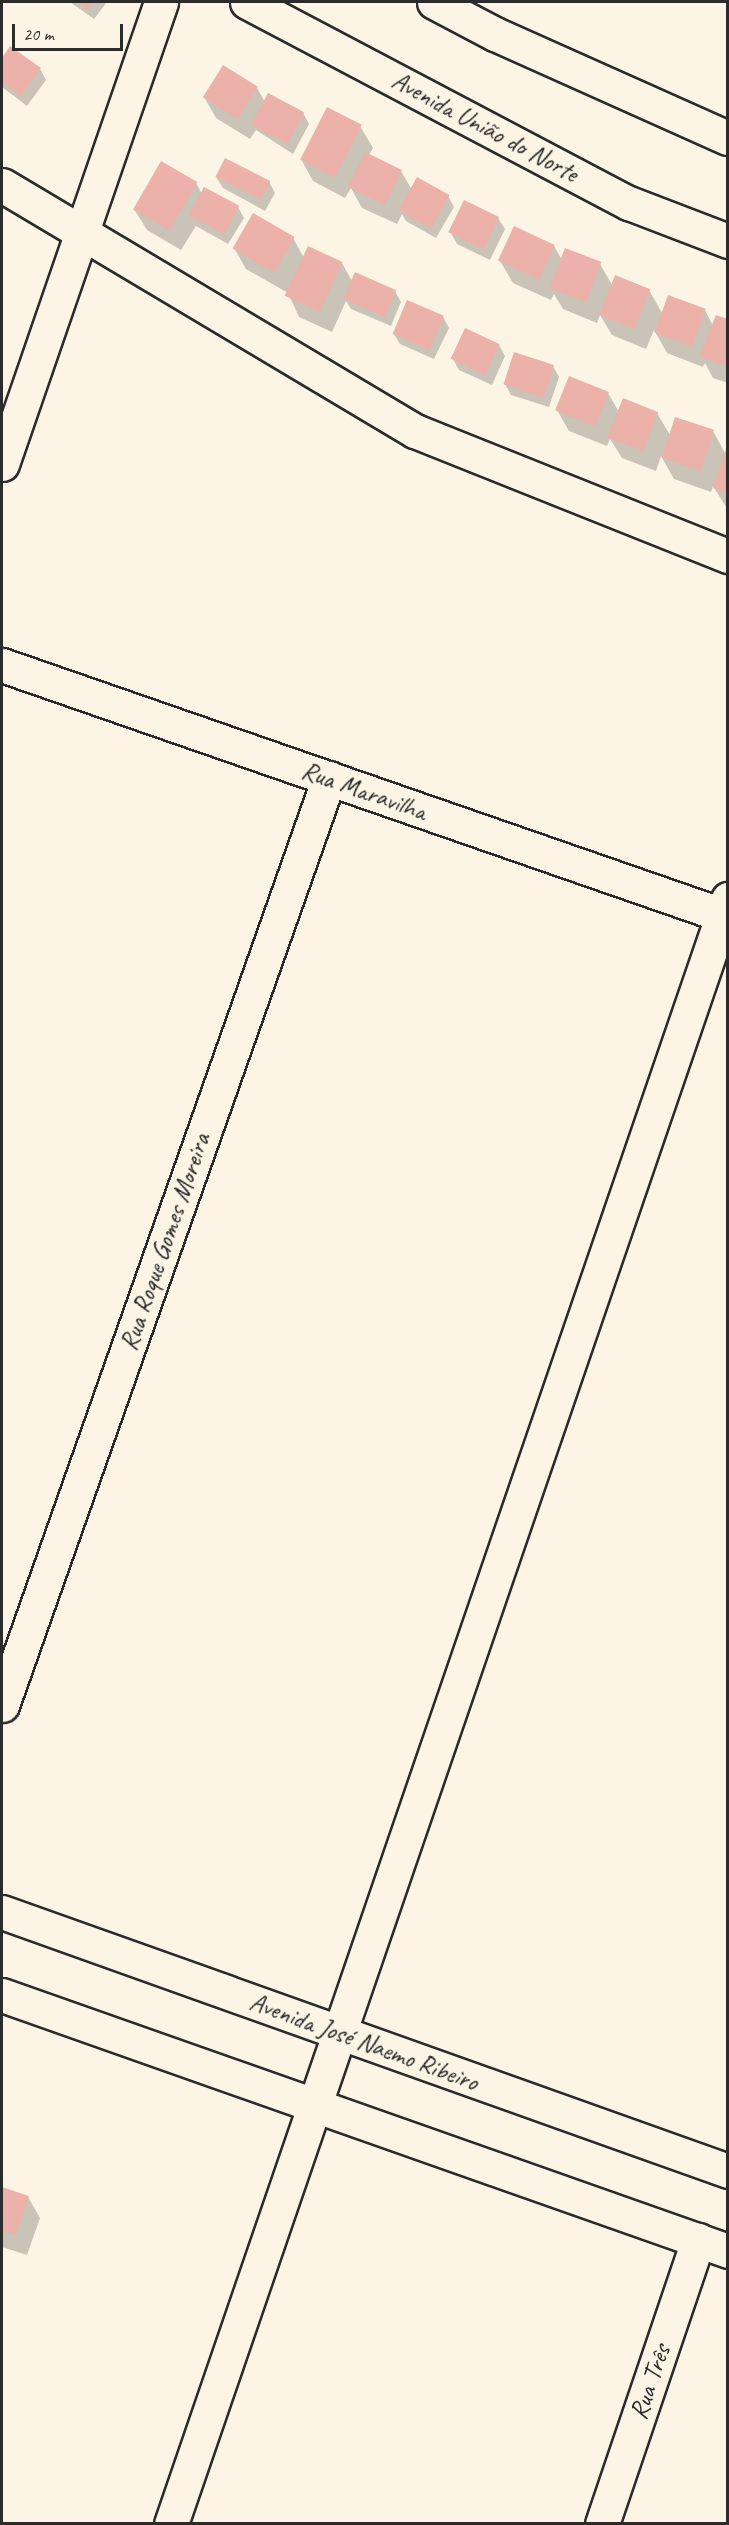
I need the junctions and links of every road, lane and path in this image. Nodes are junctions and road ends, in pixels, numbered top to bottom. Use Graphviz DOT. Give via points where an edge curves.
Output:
graph roads {
  1 [pos="161,2"];
  2 [pos="247,2"];
  3 [pos="434,2"];
  4 [pos="728,138"];
  5 [pos="2,185"];
  6 [pos="80,233"];
  7 [pos="728,241"];
  8 [pos="2,464"];
  9 [pos="728,556"];
  10 [pos="2,665"];
  11 [pos="329,778"];
  12 [pos="726,910"];
  13 [pos="2,1705"];
  14 [pos="2,1912"];
  15 [pos="2,1995"];
  16 [pos="340,2033"];
  17 [pos="313,2108"];
  18 [pos="727,2171"];
  19 [pos="698,2240"];
  20 [pos="728,2251"];
  21 [pos="171,2523"];
  22 [pos="602,2523"];
  1 -- 6 [label="street"];
  2 -- 7 [label="street, Avenida União do Norte" via="629,203"];
  3 -- 4 [label="street" via="495,34"];
  5 -- 6 [label="street"];
  6 -- 8 [label="street"];
  6 -- 9 [label="street" via="415,431"];
  10 -- 11 [label="street, Rua Maravilha"];
  11 -- 12 [label="street, Rua Maravilha"];
  11 -- 13 [label="street, Rua Roque Gomes Moreira"];
  12 -- 16 [label="street"];
  14 -- 16 [label="street, Avenida José Naemo Ribeiro"];
  15 -- 17 [label="street"];
  16 -- 17 [label="street"];
  16 -- 18 [label="street, Avenida José Naemo Ribeiro"];
  17 -- 19 [label="street"];
  17 -- 21 [label="street"];
  19 -- 20 [label="street"];
  19 -- 22 [label="street, Rua Três"];
}
